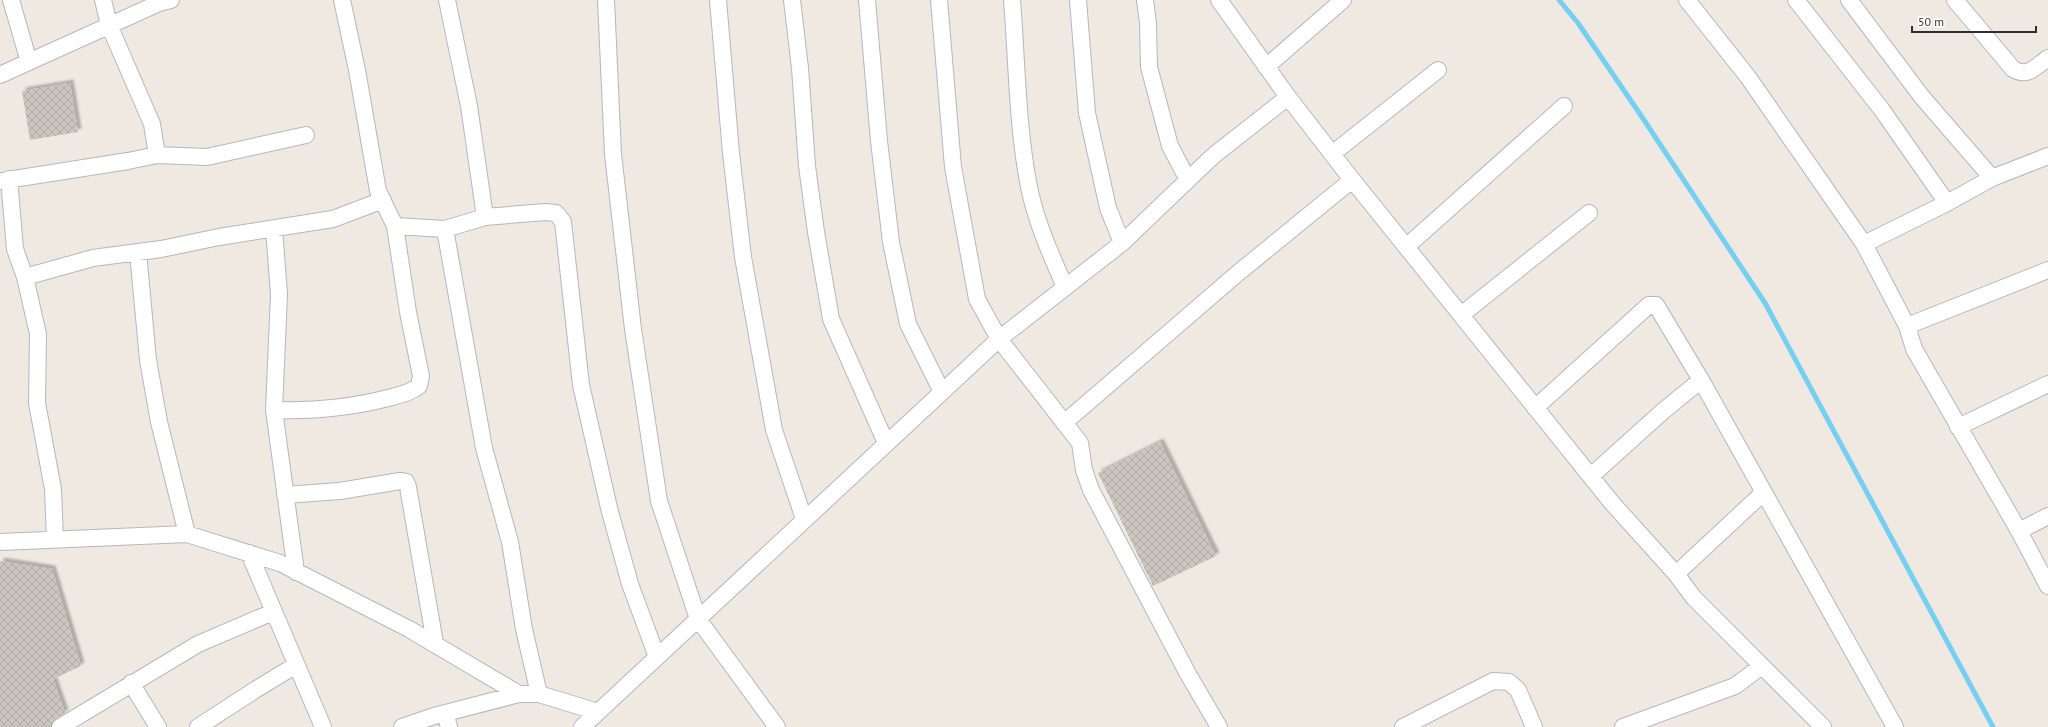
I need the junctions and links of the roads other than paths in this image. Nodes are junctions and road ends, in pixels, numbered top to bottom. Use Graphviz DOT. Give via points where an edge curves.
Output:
graph roads {
  1 [pos="11,0"];
  2 [pos="104,0"];
  3 [pos="171,0"];
  4 [pos="342,0"];
  5 [pos="447,0"];
  6 [pos="606,0"];
  7 [pos="718,0"];
  8 [pos="792,0"];
  9 [pos="867,0"];
  10 [pos="939,0"];
  11 [pos="1012,0"];
  12 [pos="1078,0"];
  13 [pos="1145,0"];
  14 [pos="1219,0"];
  15 [pos="1343,0"];
  16 [pos="1687,0"];
  17 [pos="1796,0"];
  18 [pos="1849,0"];
  19 [pos="1955,0"];
  20 [pos="109,25"];
  21 [pos="2048,58"];
  22 [pos="29,62"];
  23 [pos="1266,67"];
  24 [pos="1438,70"];
  25 [pos="0,75"];
  26 [pos="1288,97"];
  27 [pos="1564,106"];
  28 [pos="306,135"];
  29 [pos="1332,154"];
  30 [pos="157,155"];
  31 [pos="2048,156"];
  32 [pos="1992,178"];
  33 [pos="4,180"];
  34 [pos="1188,180"];
  35 [pos="1352,180"];
  36 [pos="383,200"];
  37 [pos="1947,203"];
  38 [pos="1589,213"];
  39 [pos="485,217"];
  40 [pos="395,226"];
  41 [pos="274,229"];
  42 [pos="445,229"];
  43 [pos="1122,243"];
  44 [pos="1864,244"];
  45 [pos="1406,247"];
  46 [pos="138,252"];
  47 [pos="2048,270"];
  48 [pos="25,277"];
  49 [pos="1065,287"];
  50 [pos="1461,314"];
  51 [pos="1907,326"];
  52 [pos="999,339"];
  53 [pos="1701,380"];
  54 [pos="2048,384"];
  55 [pos="942,392"];
  56 [pos="1535,408"];
  57 [pos="274,410"];
  58 [pos="1064,423"];
  59 [pos="1958,427"];
  60 [pos="886,443"];
  61 [pos="1591,476"];
  62 [pos="1763,493"];
  63 [pos="285,495"];
  64 [pos="2048,516"];
  65 [pos="804,520"];
  66 [pos="2019,531"];
  67 [pos="187,534"];
  68 [pos="55,540"];
  69 [pos="0,542"];
  70 [pos="248,553"];
  71 [pos="296,572"];
  72 [pos="1676,574"];
  73 [pos="2048,586"];
  74 [pos="273,612"];
  75 [pos="698,620"];
  76 [pos="436,644"];
  77 [pos="657,657"];
  78 [pos="296,665"];
  79 [pos="1762,666"];
  80 [pos="131,683"];
  81 [pos="519,694"];
  82 [pos="539,694"];
  83 [pos="598,712"];
  84 [pos="447,720"];
  85 [pos="60,727"];
  86 [pos="158,727"];
  87 [pos="198,727"];
  88 [pos="323,727"];
  89 [pos="402,727"];
  90 [pos="582,727"];
  91 [pos="777,727"];
  92 [pos="1219,727"];
  93 [pos="1403,727"];
  94 [pos="1534,727"];
  95 [pos="1623,727"];
  96 [pos="1824,727"];
  97 [pos="1895,727"];
  1 -- 22 [label="street"];
  2 -- 20 [label="street"];
  3 -- 20 [label="street"];
  4 -- 36 [label="street" via="378,191"];
  5 -- 39 [label="street" via="469,106"];
  6 -- 75 [label="street" via="613,154 641,384 659,501"];
  7 -- 65 [label="street" via="743,257 774,430"];
  8 -- 60 [label="street" via="807,166 831,319"];
  9 -- 55 [label="street" via="891,242 908,324"];
  10 -- 52 [label="street" via="954,174 977,299"];
  11 -- 49 [label="street" via="1019,118 1029,188 1044,239"];
  12 -- 43 [label="street" via="1087,113 1108,208"];
  13 -- 34 [label="street" via="1149,67 1170,146"];
  14 -- 23 [label="street"];
  15 -- 23 [label="street"];
  16 -- 44 [label="street" via="1748,77"];
  17 -- 37 [label="street" via="1882,110"];
  18 -- 32 [label="street" via="1922,97"];
  19 -- 21 [label="street" via="2013,70 2021,74 2028,73"];
  20 -- 22 [label="street"];
  20 -- 30 [label="street" via="152,124"];
  22 -- 25 [label="street"];
  23 -- 26 [label="street"];
  24 -- 29 [label="street"];
  26 -- 29 [label="street"];
  26 -- 34 [label="street" via="1213,156"];
  27 -- 45 [label="street"];
  28 -- 30 [label="street" via="207,157"];
  29 -- 35 [label="street"];
  30 -- 33 [label="street"];
  31 -- 32 [label="street"];
  32 -- 37 [label="street"];
  33 -- 48 [label="street" via="14,249"];
  34 -- 43 [label="street"];
  35 -- 45 [label="street"];
  35 -- 58 [label="street" via="1232,278"];
  36 -- 40 [label="street"];
  36 -- 41 [label="street" via="333,220"];
  37 -- 44 [label="street"];
  38 -- 50 [label="street"];
  39 -- 42 [label="street"];
  39 -- 77 [label="street" via="545,212 556,214 563,222 580,385 630,584"];
  40 -- 42 [label="street"];
  40 -- 57 [label="street" via="421,376 420,386 412,392 354,406 305,411"];
  41 -- 46 [label="street"];
  41 -- 57 [label="street" via="279,294"];
  42 -- 82 [label="street" via="484,448 510,542 524,629"];
  43 -- 49 [label="street"];
  44 -- 51 [label="street"];
  45 -- 50 [label="street"];
  46 -- 48 [label="street" via="93,258"];
  46 -- 67 [label="street" via="148,360 159,422"];
  47 -- 51 [label="street"];
  48 -- 68 [label="street" via="38,334 37,403 53,488"];
  49 -- 52 [label="street"];
  50 -- 56 [label="street"];
  51 -- 59 [label="street" via="1914,349"];
  52 -- 55 [label="street"];
  52 -- 58 [label="street"];
  53 -- 56 [label="street" via="1656,305 1649,305"];
  53 -- 61 [label="street"];
  53 -- 62 [label="street"];
  54 -- 59 [label="street"];
  55 -- 60 [label="street"];
  56 -- 61 [label="street"];
  57 -- 63 [label="street"];
  58 -- 92 [label="street" via="1080,443 1084,470 1091,490 1184,667"];
  59 -- 66 [label="street"];
  60 -- 65 [label="street"];
  61 -- 72 [label="street"];
  62 -- 72 [label="street"];
  62 -- 97 [label="street"];
  63 -- 71 [label="street"];
  63 -- 76 [label="street" via="406,482"];
  64 -- 66 [label="street"];
  65 -- 75 [label="street"];
  66 -- 73 [label="street"];
  67 -- 68 [label="street"];
  67 -- 70 [label="street"];
  68 -- 69 [label="street"];
  70 -- 71 [label="street" via="280,563"];
  70 -- 74 [label="street"];
  71 -- 76 [label="street"];
  72 -- 79 [label="street" via="1694,598"];
  74 -- 78 [label="street"];
  74 -- 80 [label="street" via="198,644"];
  75 -- 77 [label="street"];
  75 -- 91 [label="street"];
  76 -- 81 [label="street"];
  77 -- 83 [label="street"];
  78 -- 87 [label="street"];
  78 -- 88 [label="street"];
  79 -- 95 [label="street" via="1735,686"];
  79 -- 96 [label="street"];
  80 -- 85 [label="street"];
  80 -- 86 [label="street"];
  81 -- 82 [label="street"];
  81 -- 84 [label="street"];
  82 -- 83 [label="street"];
  83 -- 90 [label="street"];
  84 -- 89 [label="street"];
  93 -- 94 [label="street" via="1493,681 1509,682 1518,690"];
}
